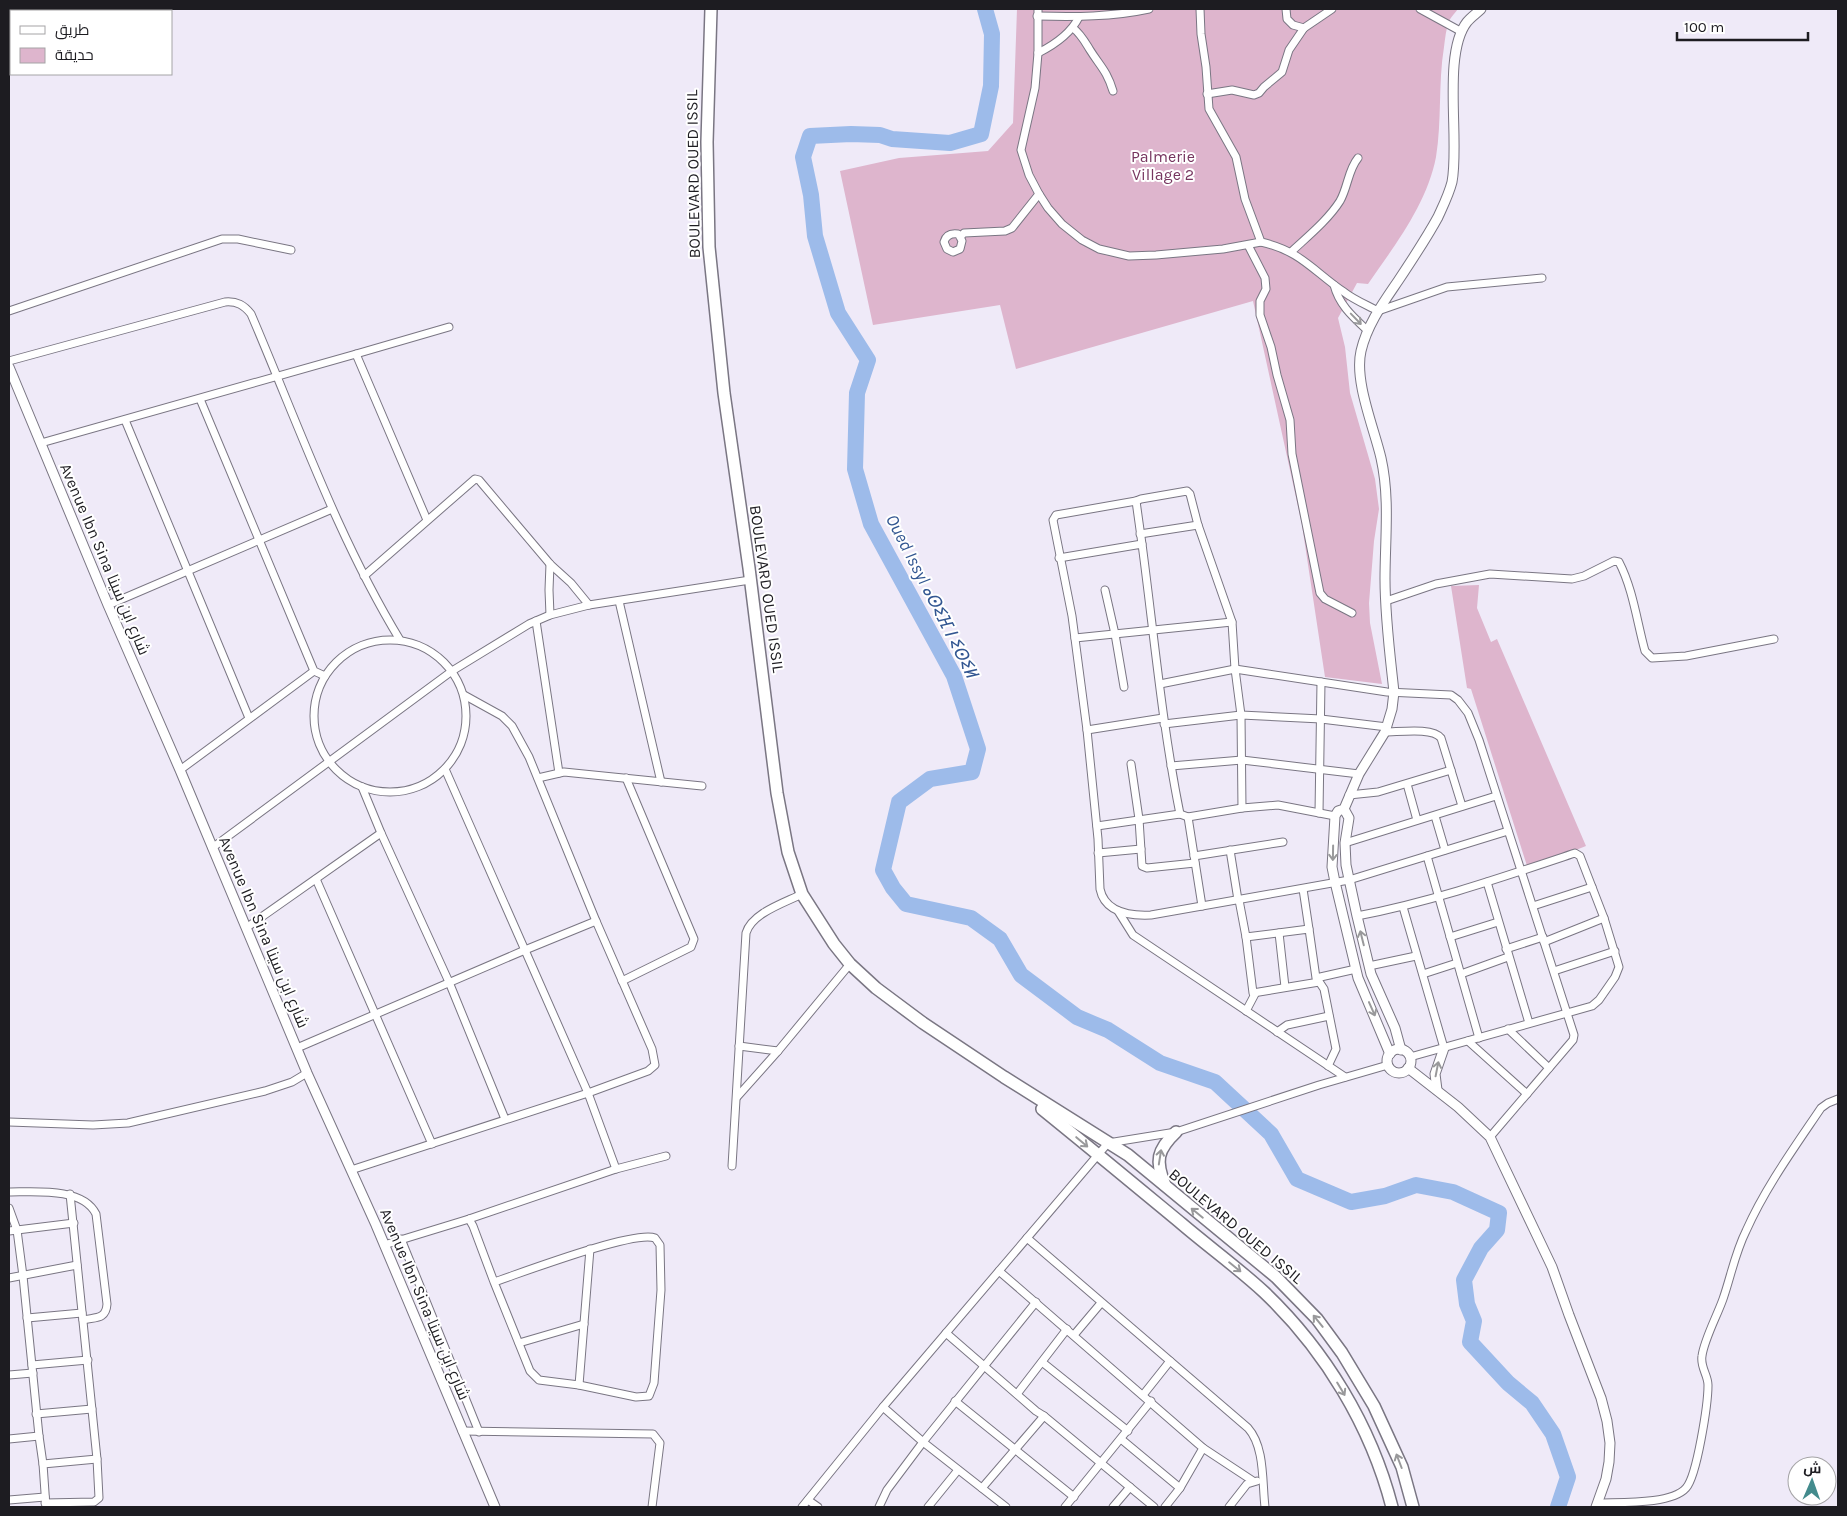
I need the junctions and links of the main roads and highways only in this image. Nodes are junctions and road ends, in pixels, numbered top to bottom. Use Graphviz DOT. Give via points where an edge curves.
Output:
graph roads {
  1 [pos="710,9"];
  2 [pos="1004,1077"];
  3 [pos="1176,1132"];
  4 [pos="1165,1187"];
  5 [pos="1392,1507"];
  6 [pos="1413,1507"];
  1 -- 2 [label="main road, BOULEVARD OUED ISSIL" via="709,247 724,393 777,793 788,852 802,894 850,964 922,1023"];
  2 -- 4 [label="main road, BOULEVARD OUED ISSIL" via="1128,1155"];
  2 -- 5 [label="main road, BOULEVARD OUED ISSIL, one-way" via="1289,1317 1338,1384 1364,1430"];
  4 -- 3 [label="main road, one-way" via="1160,1175 1159,1156 1165,1142"];
  6 -- 4 [label="main road, BOULEVARD OUED ISSIL, one-way" via="1402,1467 1374,1406 1317,1319 1276,1277"];
}
